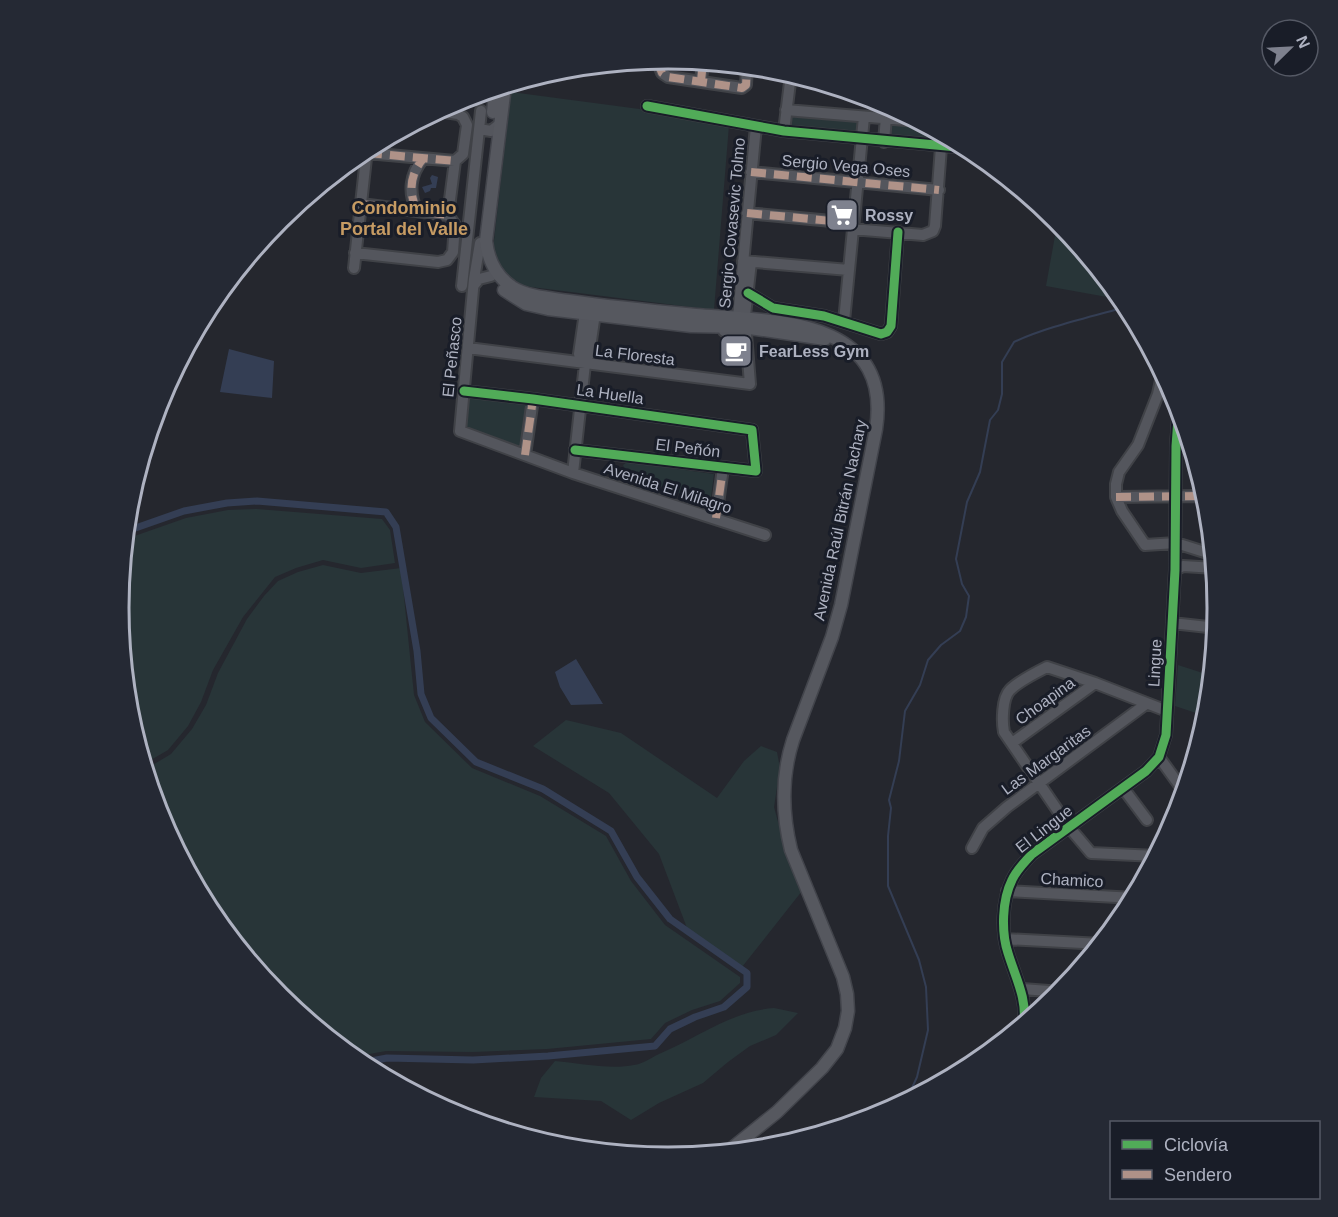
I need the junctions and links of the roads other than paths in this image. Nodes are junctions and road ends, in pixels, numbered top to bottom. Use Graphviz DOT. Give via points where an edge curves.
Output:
graph roads {
  1 [pos="660,69"];
  2 [pos="702,70"];
  3 [pos="746,75"];
  4 [pos="701,81"];
  5 [pos="790,83"];
  6 [pos="500,97"];
  7 [pos="494,99"];
  8 [pos="647,106"];
  9 [pos="786,110"];
  10 [pos="456,113"];
  11 [pos="864,117"];
  12 [pos="886,118"];
  13 [pos="894,119"];
  14 [pos="489,122"];
  15 [pos="756,126"];
  16 [pos="784,132"];
  17 [pos="860,139"];
  18 [pos="937,140"];
  19 [pos="884,142"];
  20 [pos="942,143"];
  21 [pos="380,153"];
  22 [pos="423,159"];
  23 [pos="366,162"];
  24 [pos="455,162"];
  25 [pos="751,172"];
  26 [pos="453,182"];
  27 [pos="857,182"];
  28 [pos="473,184"];
  29 [pos="939,190"];
  30 [pos="451,195"];
  31 [pos="471,197"];
  32 [pos="361,204"];
  33 [pos="417,210"];
  34 [pos="747,213"];
  35 [pos="448,215"];
  36 [pos="853,226"];
  37 [pos="898,232"];
  38 [pos="480,243"];
  39 [pos="355,253"];
  40 [pos="747,261"];
  41 [pos="354,268"];
  42 [pos="849,270"];
  43 [pos="491,276"];
  44 [pos="474,285"];
  45 [pos="462,286"];
  46 [pos="748,293"];
  47 [pos="591,309"];
  48 [pos="844,321"];
  49 [pos="743,324"];
  50 [pos="468,348"];
  51 [pos="585,364"];
  52 [pos="1160,386"];
  53 [pos="464,391"];
  54 [pos="533,399"];
  55 [pos="580,405"];
  56 [pos="1177,428"];
  57 [pos="752,430"];
  58 [pos="460,431"];
  59 [pos="1176,446"];
  60 [pos="1184,447"];
  61 [pos="575,450"];
  62 [pos="525,454"];
  63 [pos="723,468"];
  64 [pos="573,473"];
  65 [pos="1196,496"];
  66 [pos="1116,497"];
  67 [pos="1176,497"];
  68 [pos="716,518"];
  69 [pos="765,535"];
  70 [pos="1176,543"];
  71 [pos="1205,552"];
  72 [pos="1177,568"];
  73 [pos="1207,568"];
  74 [pos="1172,623"];
  75 [pos="1207,627"];
  76 [pos="1095,683"];
  77 [pos="1146,704"];
  78 [pos="1167,711"];
  79 [pos="1012,743"];
  80 [pos="1159,757"];
  81 [pos="1040,783"];
  82 [pos="1180,783"];
  83 [pos="1122,788"];
  84 [pos="1147,820"];
  85 [pos="1069,826"];
  86 [pos="972,848"];
  87 [pos="1148,856"];
  88 [pos="1007,891"];
  89 [pos="1124,897"];
  90 [pos="1005,939"];
  91 [pos="1092,943"];
  92 [pos="1022,989"];
  93 [pos="1049,991"];
  94 [pos="1028,1011"];
  95 [pos="738,1143"];
  1 -- 4 [label="street" via="668,77"];
  2 -- 4 [label="street"];
  3 -- 4 [label="street" via="742,88"];
  5 -- 9 [label="street"];
  6 -- 14 [label="main road, Avenida Raúl Bitrán Nachary"];
  7 -- 14 [label="main road, Avenida Raúl Bitrán Nachary"];
  8 -- 15 [label="street"];
  9 -- 11 [label="street"];
  9 -- 16 [label="street"];
  10 -- 24 [label="street" via="466,122 463,154"];
  11 -- 12 [label="street"];
  11 -- 17 [label="street"];
  12 -- 13 [label="street"];
  12 -- 19 [label="street"];
  14 -- 28 [label="street"];
  14 -- 38 [label="main road, Avenida Raúl Bitrán Nachary"];
  14 -- 47 [label="main road, Avenida Raúl Bitrán Nachary" via="486,241 490,262 502,279 517,290"];
  15 -- 16 [label="street"];
  15 -- 25 [label="street, Sergio Covasevic Tolmo"];
  16 -- 17 [label="street"];
  17 -- 19 [label="street"];
  17 -- 27 [label="street"];
  18 -- 19 [label="street"];
  20 -- 29 [label="street"];
  21 -- 22 [label="street"];
  22 -- 24 [label="street"];
  22 -- 33 [label="street" via="411,185"];
  23 -- 32 [label="street"];
  24 -- 26 [label="street"];
  25 -- 27 [label="street, Sergio Vega Oses"];
  25 -- 34 [label="street, Sergio Covasevic Tolmo"];
  26 -- 28 [label="street"];
  26 -- 30 [label="street"];
  27 -- 29 [label="street, Sergio Vega Oses"];
  27 -- 36 [label="street"];
  28 -- 31 [label="street"];
  29 -- 37 [label="street" via="933,231 923,235"];
  30 -- 31 [label="street"];
  30 -- 35 [label="street"];
  31 -- 45 [label="street"];
  32 -- 33 [label="street"];
  32 -- 39 [label="street"];
  33 -- 35 [label="street"];
  34 -- 36 [label="street"];
  34 -- 40 [label="street, Sergio Covasevic Tolmo"];
  35 -- 39 [label="street" via="456,225 453,252 447,260"];
  36 -- 37 [label="street"];
  36 -- 42 [label="street"];
  37 -- 48 [label="street" via="891,326 881,334"];
  38 -- 43 [label="main road, Avenida Raúl Bitrán Nachary"];
  38 -- 44 [label="street, El Peñasco"];
  39 -- 41 [label="street"];
  40 -- 42 [label="street"];
  40 -- 46 [label="street, Sergio Covasevic Tolmo"];
  40 -- 49 [label="street, Sergio Covasevic Tolmo"];
  42 -- 48 [label="street"];
  43 -- 44 [label="street"];
  43 -- 47 [label="main road, Avenida Raúl Bitrán Nachary" via="526,304"];
  44 -- 50 [label="street, El Peñasco"];
  46 -- 48 [label="street" via="773,308"];
  46 -- 49 [label="street, Sergio Covasevic Tolmo"];
  47 -- 49 [label="main road, Avenida Raúl Bitrán Nachary"];
  47 -- 49 [label="main road, Avenida Raúl Bitrán Nachary" via="691,326"];
  47 -- 51 [label="street" via="579,354"];
  49 -- 51 [label="street, La Floresta" via="750,384"];
  49 -- 95 [label="main road, Avenida Raúl Bitrán Nachary" via="841,341 859,356 872,375 878,398 877,422 841,605 793,740 783,789 792,850 843,977 848,1011 845,1028 837,1049 822,1068"];
  50 -- 51 [label="street, La Floresta"];
  50 -- 53 [label="street, El Peñasco"];
  51 -- 55 [label="street"];
  52 -- 66 [label="street" via="1138,445 1119,472"];
  53 -- 54 [label="street, La Huella"];
  53 -- 58 [label="street, El Peñasco"];
  54 -- 55 [label="street, La Huella"];
  54 -- 62 [label="street"];
  55 -- 57 [label="street, La Huella"];
  55 -- 61 [label="street"];
  56 -- 59 [label="street, Lingue"];
  57 -- 63 [label="street, El Peñón" via="756,471"];
  58 -- 62 [label="street, Avenida El Milagro"];
  59 -- 60 [label="street"];
  59 -- 67 [label="street, Lingue"];
  61 -- 63 [label="street, El Peñón"];
  61 -- 64 [label="street"];
  62 -- 64 [label="street, Avenida El Milagro"];
  63 -- 68 [label="street"];
  64 -- 68 [label="street, Avenida El Milagro"];
  65 -- 67 [label="street"];
  66 -- 67 [label="street"];
  66 -- 70 [label="street" via="1145,544"];
  67 -- 70 [label="street, Lingue"];
  68 -- 69 [label="street, Avenida El Milagro"];
  70 -- 71 [label="street"];
  70 -- 72 [label="street, Lingue"];
  72 -- 73 [label="street"];
  72 -- 74 [label="street, Lingue"];
  74 -- 75 [label="street"];
  74 -- 78 [label="street, Lingue"];
  76 -- 77 [label="street"];
  76 -- 79 [label="street, Choapina"];
  76 -- 79 [label="street" via="1047,667 1010,690 1003,725"];
  77 -- 78 [label="street"];
  77 -- 81 [label="street, Las Margaritas"];
  78 -- 80 [label="street, Lingue" via="1166,735"];
  79 -- 81 [label="street"];
  80 -- 82 [label="street"];
  80 -- 83 [label="street, El Lingue"];
  81 -- 85 [label="street"];
  81 -- 86 [label="street, Las Margaritas" via="983,828"];
  83 -- 84 [label="street"];
  83 -- 85 [label="street, El Lingue"];
  85 -- 87 [label="street" via="1091,853"];
  85 -- 88 [label="street, El Lingue" via="1032,854"];
  88 -- 89 [label="street, Chamico"];
  88 -- 90 [label="street, El Lingue"];
  90 -- 91 [label="street"];
  90 -- 92 [label="street, El Lingue"];
  92 -- 93 [label="street"];
  92 -- 94 [label="street, El Lingue"];
}
